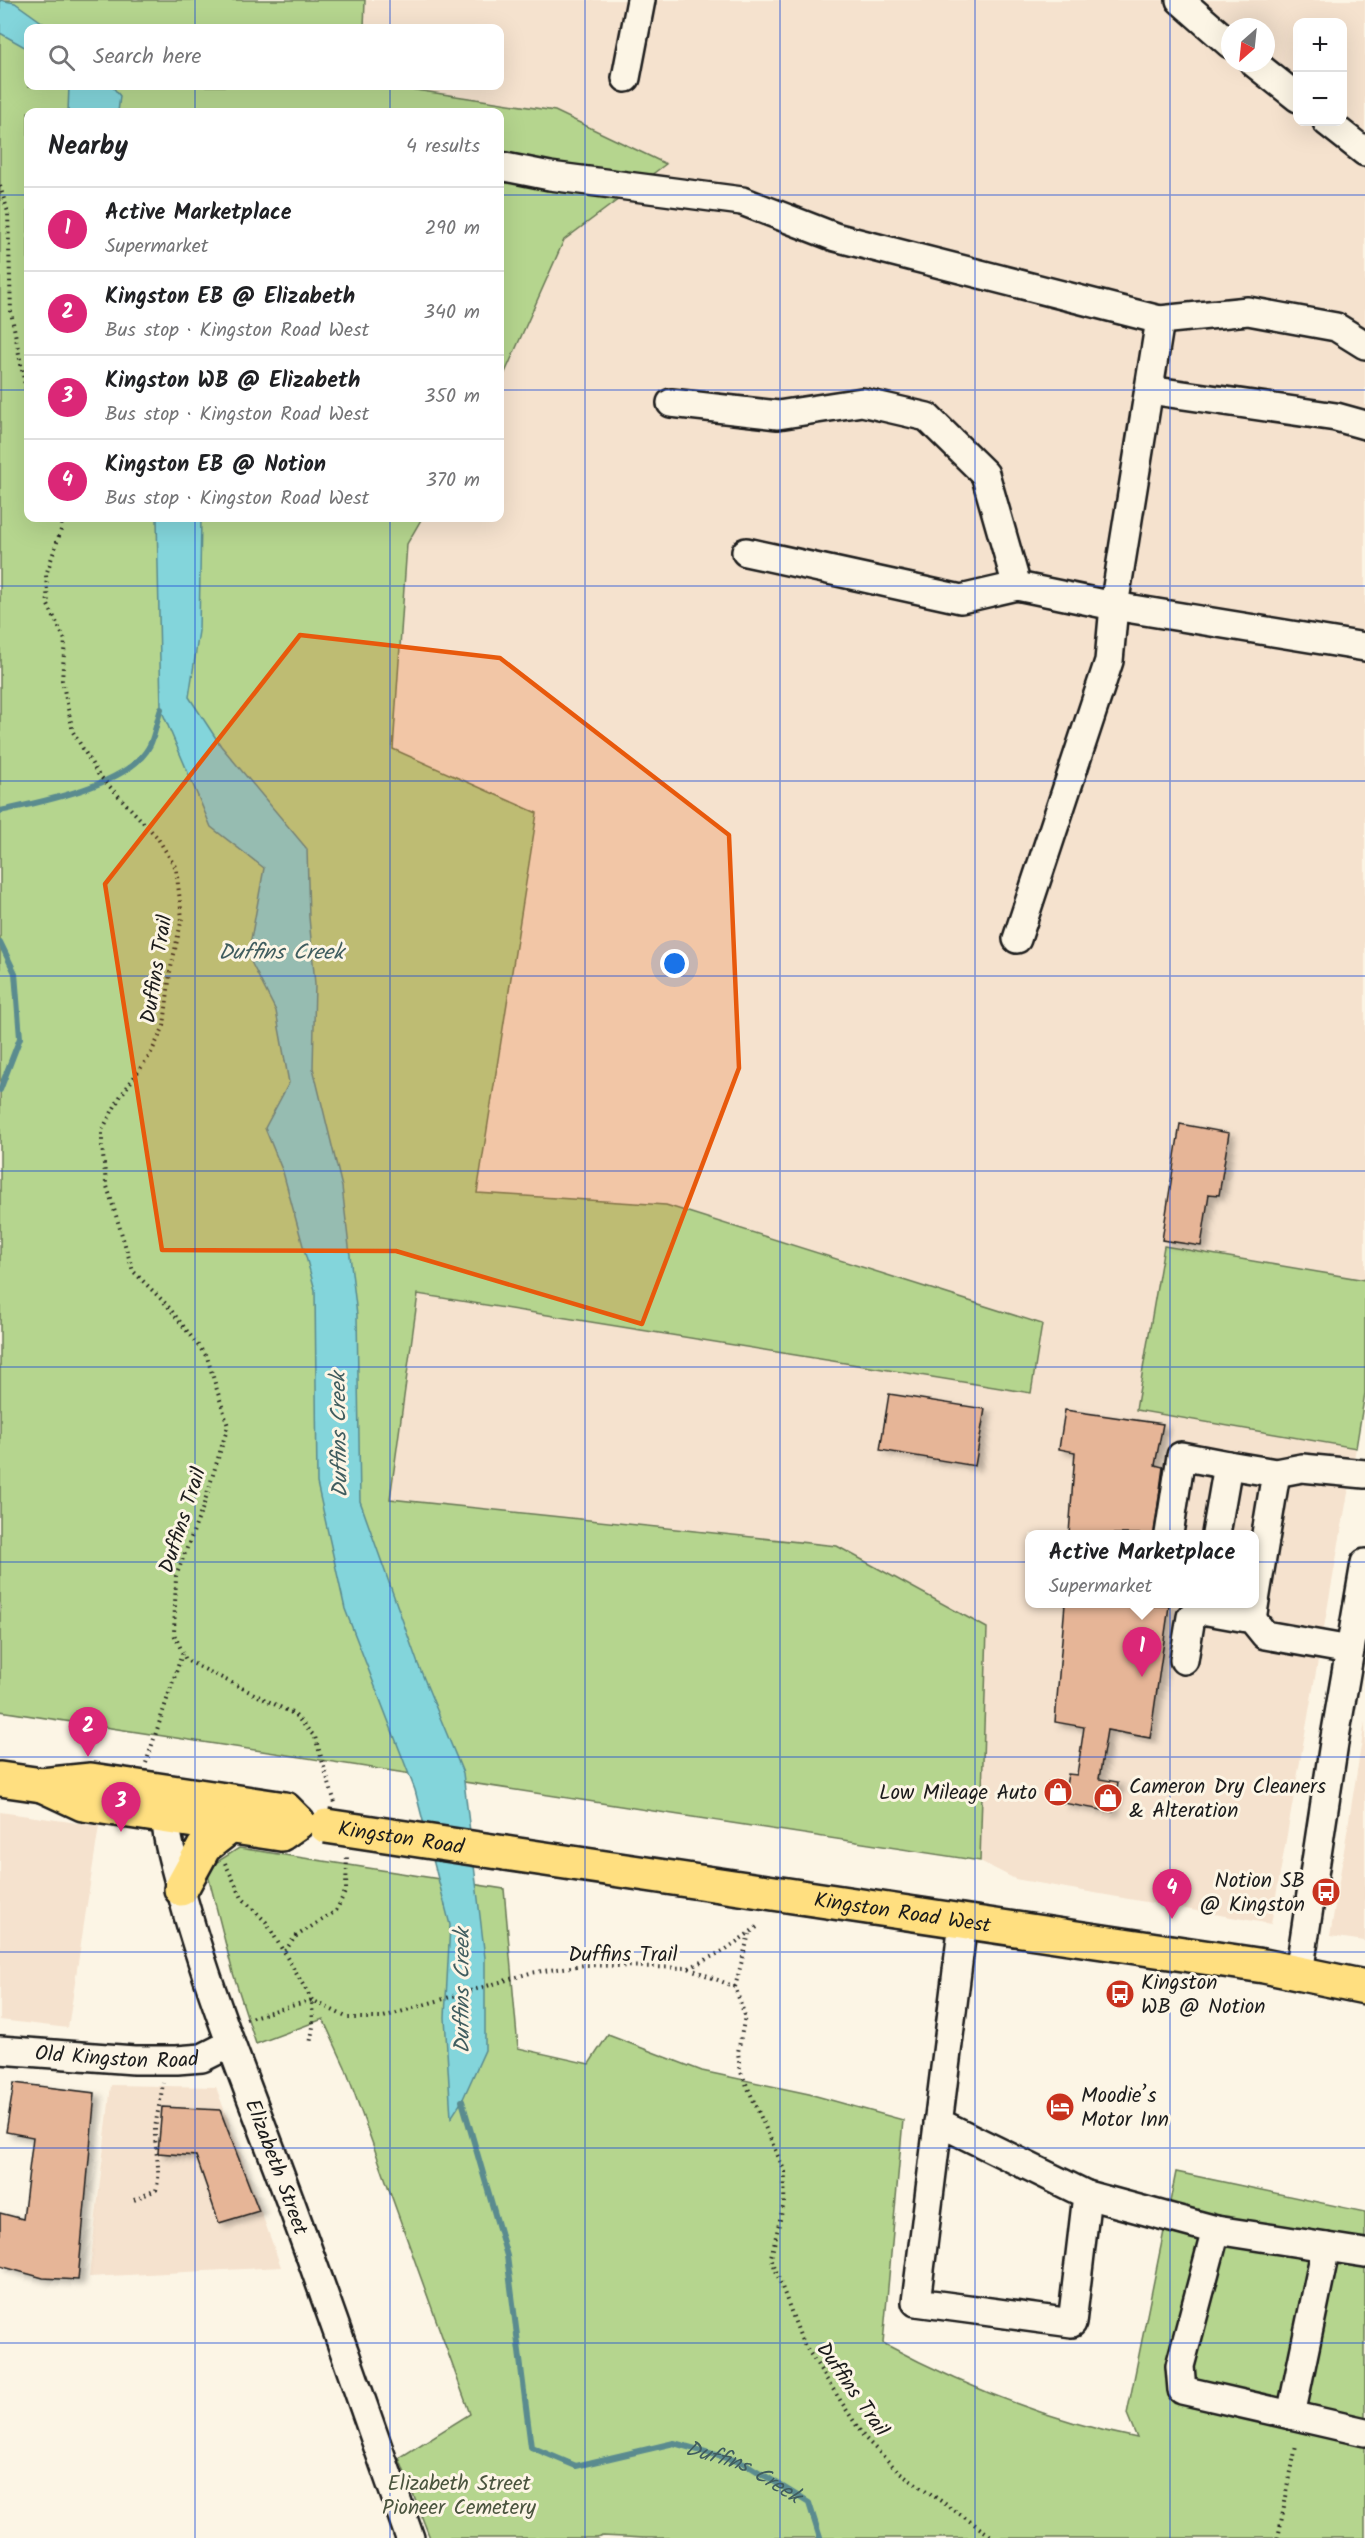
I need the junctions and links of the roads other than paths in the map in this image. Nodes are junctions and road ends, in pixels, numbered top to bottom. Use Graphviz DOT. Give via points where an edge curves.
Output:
graph roads {
  1 [pos="641,0"];
  2 [pos="1180,0"];
  3 [pos="1221,36"];
  4 [pos="1265,72"];
  5 [pos="626,78"];
  6 [pos="1293,94"];
  7 [pos="1332,126"];
  8 [pos="1365,152"];
  9 [pos="504,167"];
  10 [pos="1160,320"];
  11 [pos="1365,345"];
  12 [pos="1149,390"];
  13 [pos="671,403"];
  14 [pos="1365,425"];
  15 [pos="746,552"];
  16 [pos="1017,586"];
  17 [pos="1114,606"];
  18 [pos="1365,647"];
  19 [pos="1017,939"];
  20 [pos="1228,1465"];
  21 [pos="1276,1473"];
  22 [pos="1365,1474"];
  23 [pos="1170,1530"];
  24 [pos="1217,1530"];
  25 [pos="1365,1563"];
  26 [pos="1259,1576"];
  27 [pos="1202,1608"];
  28 [pos="1207,1608"];
  29 [pos="1254,1608"];
  30 [pos="1252,1619"];
  31 [pos="1350,1650"];
  32 [pos="1184,1660"];
  33 [pos="0,1779"];
  34 [pos="166,1804"];
  35 [pos="298,1822"];
  36 [pos="231,1826"];
  37 [pos="505,1853"];
  38 [pos="181,1889"];
  39 [pos="963,1921"];
  40 [pos="1299,1973"];
  41 [pos="1365,1988"];
  42 [pos="230,2044"];
  43 [pos="0,2050"];
  44 [pos="938,2122"];
  45 [pos="1087,2195"];
  46 [pos="1216,2230"];
  47 [pos="1326,2247"];
  48 [pos="1365,2253"];
  49 [pos="1291,2415"];
  50 [pos="1365,2432"];
  51 [pos="410,2538"];
  1 -- 5 [label="street"];
  2 -- 3 [label="street"];
  4 -- 6 [label="street"];
  7 -- 8 [label="street"];
  9 -- 10 [label="street" via="742,201 835,237"];
  10 -- 11 [label="street" via="1248,311 1336,327"];
  10 -- 12 [label="street"];
  12 -- 14 [label="street" via="1336,417"];
  12 -- 17 [label="street"];
  13 -- 16 [label="street" via="778,415 862,402 927,417 986,474"];
  15 -- 16 [label="street" via="961,599"];
  16 -- 17 [label="street"];
  17 -- 18 [label="street"];
  17 -- 19 [label="street" via="1109,661"];
  20 -- 21 [label="street"];
  20 -- 23 [label="street" via="1181,1456"];
  20 -- 24 [label="street"];
  21 -- 22 [label="street" via="1302,1468"];
  21 -- 26 [label="street"];
  25 -- 31 [label="street"];
  27 -- 32 [label="street" via="1191,1617"];
  28 -- 30 [label="street"];
  29 -- 30 [label="street"];
  30 -- 31 [label="street" via="1265,1635"];
  31 -- 40 [label="street"];
  33 -- 34 [label="main road" via="42,1785 91,1779"];
  34 -- 35 [label="main road" via="285,1809"];
  34 -- 36 [label="main road"];
  34 -- 38 [label="street, Elizabeth Street"];
  35 -- 36 [label="main road" via="281,1834"];
  35 -- 37 [label="main road, Kingston Road, bridge"];
  36 -- 38 [label="main road" via="204,1847"];
  37 -- 39 [label="main road, Kingston Road West"];
  38 -- 42 [label="street, Elizabeth Street"];
  39 -- 40 [label="main road, Kingston Road West"];
  39 -- 44 [label="street"];
  40 -- 41 [label="main road"];
  42 -- 43 [label="street, Old Kingston Road" via="202,2058 177,2060"];
  42 -- 51 [label="street, Elizabeth Street" via="296,2216"];
  44 -- 45 [label="street"];
  44 -- 45 [label="street" via="916,2302 1072,2324"];
  45 -- 46 [label="street"];
  46 -- 47 [label="street"];
  46 -- 49 [label="street" via="1180,2366 1182,2390"];
  47 -- 48 [label="street"];
  47 -- 49 [label="street"];
  49 -- 50 [label="street"];
}
